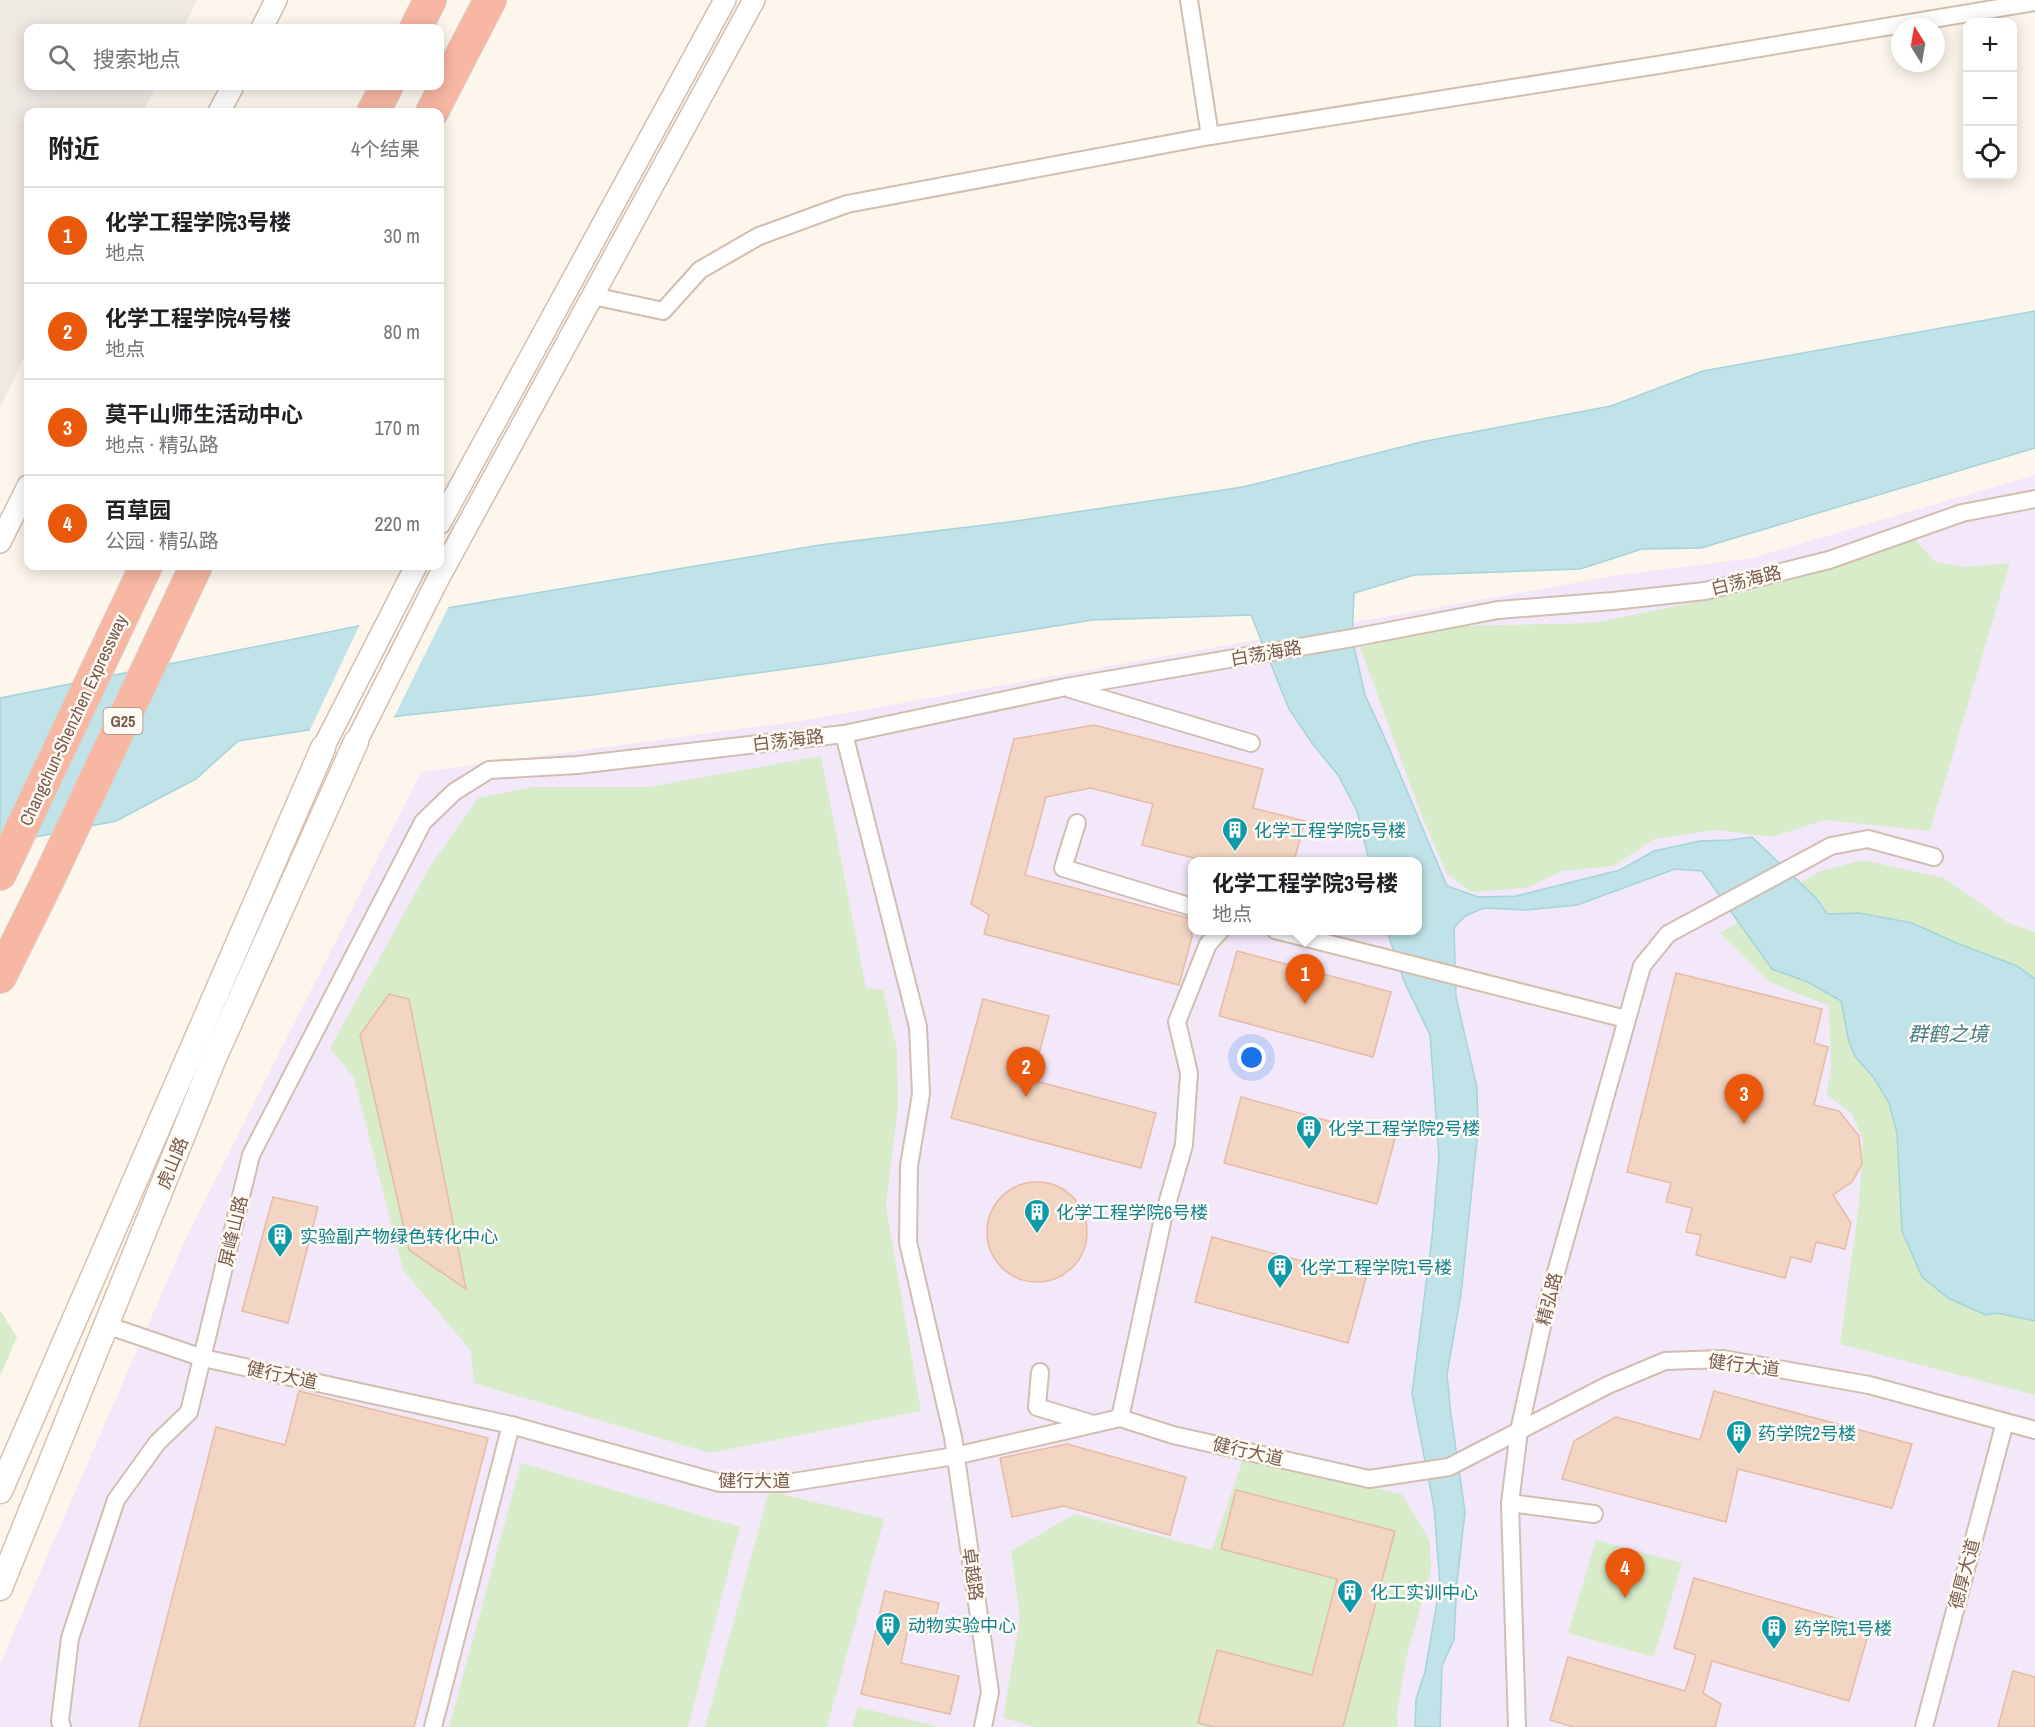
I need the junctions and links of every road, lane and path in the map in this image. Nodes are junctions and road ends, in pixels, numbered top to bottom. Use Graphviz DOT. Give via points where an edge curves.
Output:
graph roads {
  1 [pos="276,0"];
  2 [pos="430,0"];
  3 [pos="490,0"];
  4 [pos="725,0"];
  5 [pos="754,0"];
  6 [pos="1189,0"];
  7 [pos="2035,2"];
  8 [pos="264,24"];
  9 [pos="418,24"];
  10 [pos="444,89"];
  11 [pos="230,90"];
  12 [pos="385,90"];
  13 [pos="443,90"];
  14 [pos="221,108"];
  15 [pos="375,108"];
  16 [pos="434,108"];
  17 [pos="1210,136"];
  18 [pos="593,296"];
  19 [pos="24,494"];
  20 [pos="2035,499"];
  21 [pos="444,516"];
  22 [pos="0,542"];
  23 [pos="444,568"];
  24 [pos="144,570"];
  25 [pos="194,570"];
  26 [pos="414,570"];
  27 [pos="443,570"];
  28 [pos="1066,687"];
  29 [pos="844,734"];
  30 [pos="356,742"];
  31 [pos="1251,744"];
  32 [pos="323,748"];
  33 [pos="489,770"];
  34 [pos="1077,823"];
  35 [pos="1934,856"];
  36 [pos="0,874"];
  37 [pos="1188,906"];
  38 [pos="1216,935"];
  39 [pos="1294,935"];
  40 [pos="0,977"];
  41 [pos="1626,1019"];
  42 [pos="106,1325"];
  43 [pos="204,1358"];
  44 [pos="1040,1372"];
  45 [pos="1120,1418"];
  46 [pos="2005,1422"];
  47 [pos="1091,1424"];
  48 [pos="511,1425"];
  49 [pos="2035,1430"];
  50 [pos="1519,1431"];
  51 [pos="956,1456"];
  52 [pos="0,1491"];
  53 [pos="1510,1503"];
  54 [pos="1594,1514"];
  55 [pos="0,1588"];
  56 [pos="62,1727"];
  57 [pos="433,1727"];
  58 [pos="984,1727"];
  59 [pos="1517,1727"];
  60 [pos="1924,1727"];
  1 -- 8 [label="street"];
  2 -- 9 [label="highway"];
  3 -- 10 [label="highway"];
  4 -- 21 [label="street"];
  5 -- 18 [label="street"];
  6 -- 17 [label="street"];
  7 -- 17 [label="street"];
  11 -- 14 [label="street"];
  12 -- 15 [label="highway"];
  13 -- 16 [label="highway"];
  17 -- 18 [label="street" via="848,204 759,236 700,270 663,311"];
  18 -- 23 [label="street"];
  19 -- 22 [label="street"];
  20 -- 28 [label="street, 白荡海路" via="1962,513 1829,560 1704,591 1498,610"];
  24 -- 36 [label="highway, Changchun-Shenzhen Expressway / G25"];
  25 -- 40 [label="highway, G25"];
  26 -- 32 [label="street"];
  27 -- 30 [label="street"];
  28 -- 29 [label="street, 白荡海路"];
  28 -- 31 [label="street"];
  29 -- 33 [label="street, 白荡海路" via="577,765"];
  29 -- 51 [label="street, 卓越路" via="918,1027 921,1094 909,1166 908,1242"];
  30 -- 42 [label="main road, 虎山路" via="214,1058"];
  32 -- 52 [label="main road, 虎山路"];
  33 -- 43 [label="street, 屏峰山路" via="454,792 423,822 251,1155"];
  34 -- 37 [label="street" via="1063,868"];
  35 -- 41 [label="street, 精弘路" via="1868,839 1831,846 1668,934 1641,966"];
  38 -- 45 [label="street" via="1208,944 1178,1022 1189,1073 1184,1145 1163,1218"];
  39 -- 41 [label="street"];
  41 -- 50 [label="street, 精弘路" via="1546,1308"];
  42 -- 43 [label="street, 健行大道"];
  42 -- 55 [label="main road, 虎山路"];
  43 -- 48 [label="street, 健行大道"];
  43 -- 56 [label="street, 屏峰山路" via="189,1412 157,1443 116,1500 70,1638"];
  44 -- 47 [label="street" via="1037,1407"];
  45 -- 47 [label="street, 健行大道"];
  45 -- 50 [label="street, 健行大道" via="1173,1435 1369,1479 1449,1467"];
  46 -- 49 [label="street, 健行大道"];
  46 -- 50 [label="street, 健行大道" via="1869,1385 1723,1359 1665,1361 1608,1385"];
  46 -- 60 [label="street, 德厚大道"];
  47 -- 51 [label="street, 健行大道"];
  48 -- 51 [label="street, 健行大道" via="720,1483 787,1483"];
  48 -- 57 [label="street"];
  50 -- 53 [label="street, 精弘路"];
  51 -- 58 [label="street, 卓越路" via="990,1692"];
  53 -- 54 [label="street"];
  53 -- 59 [label="street, 精弘路"];
}
